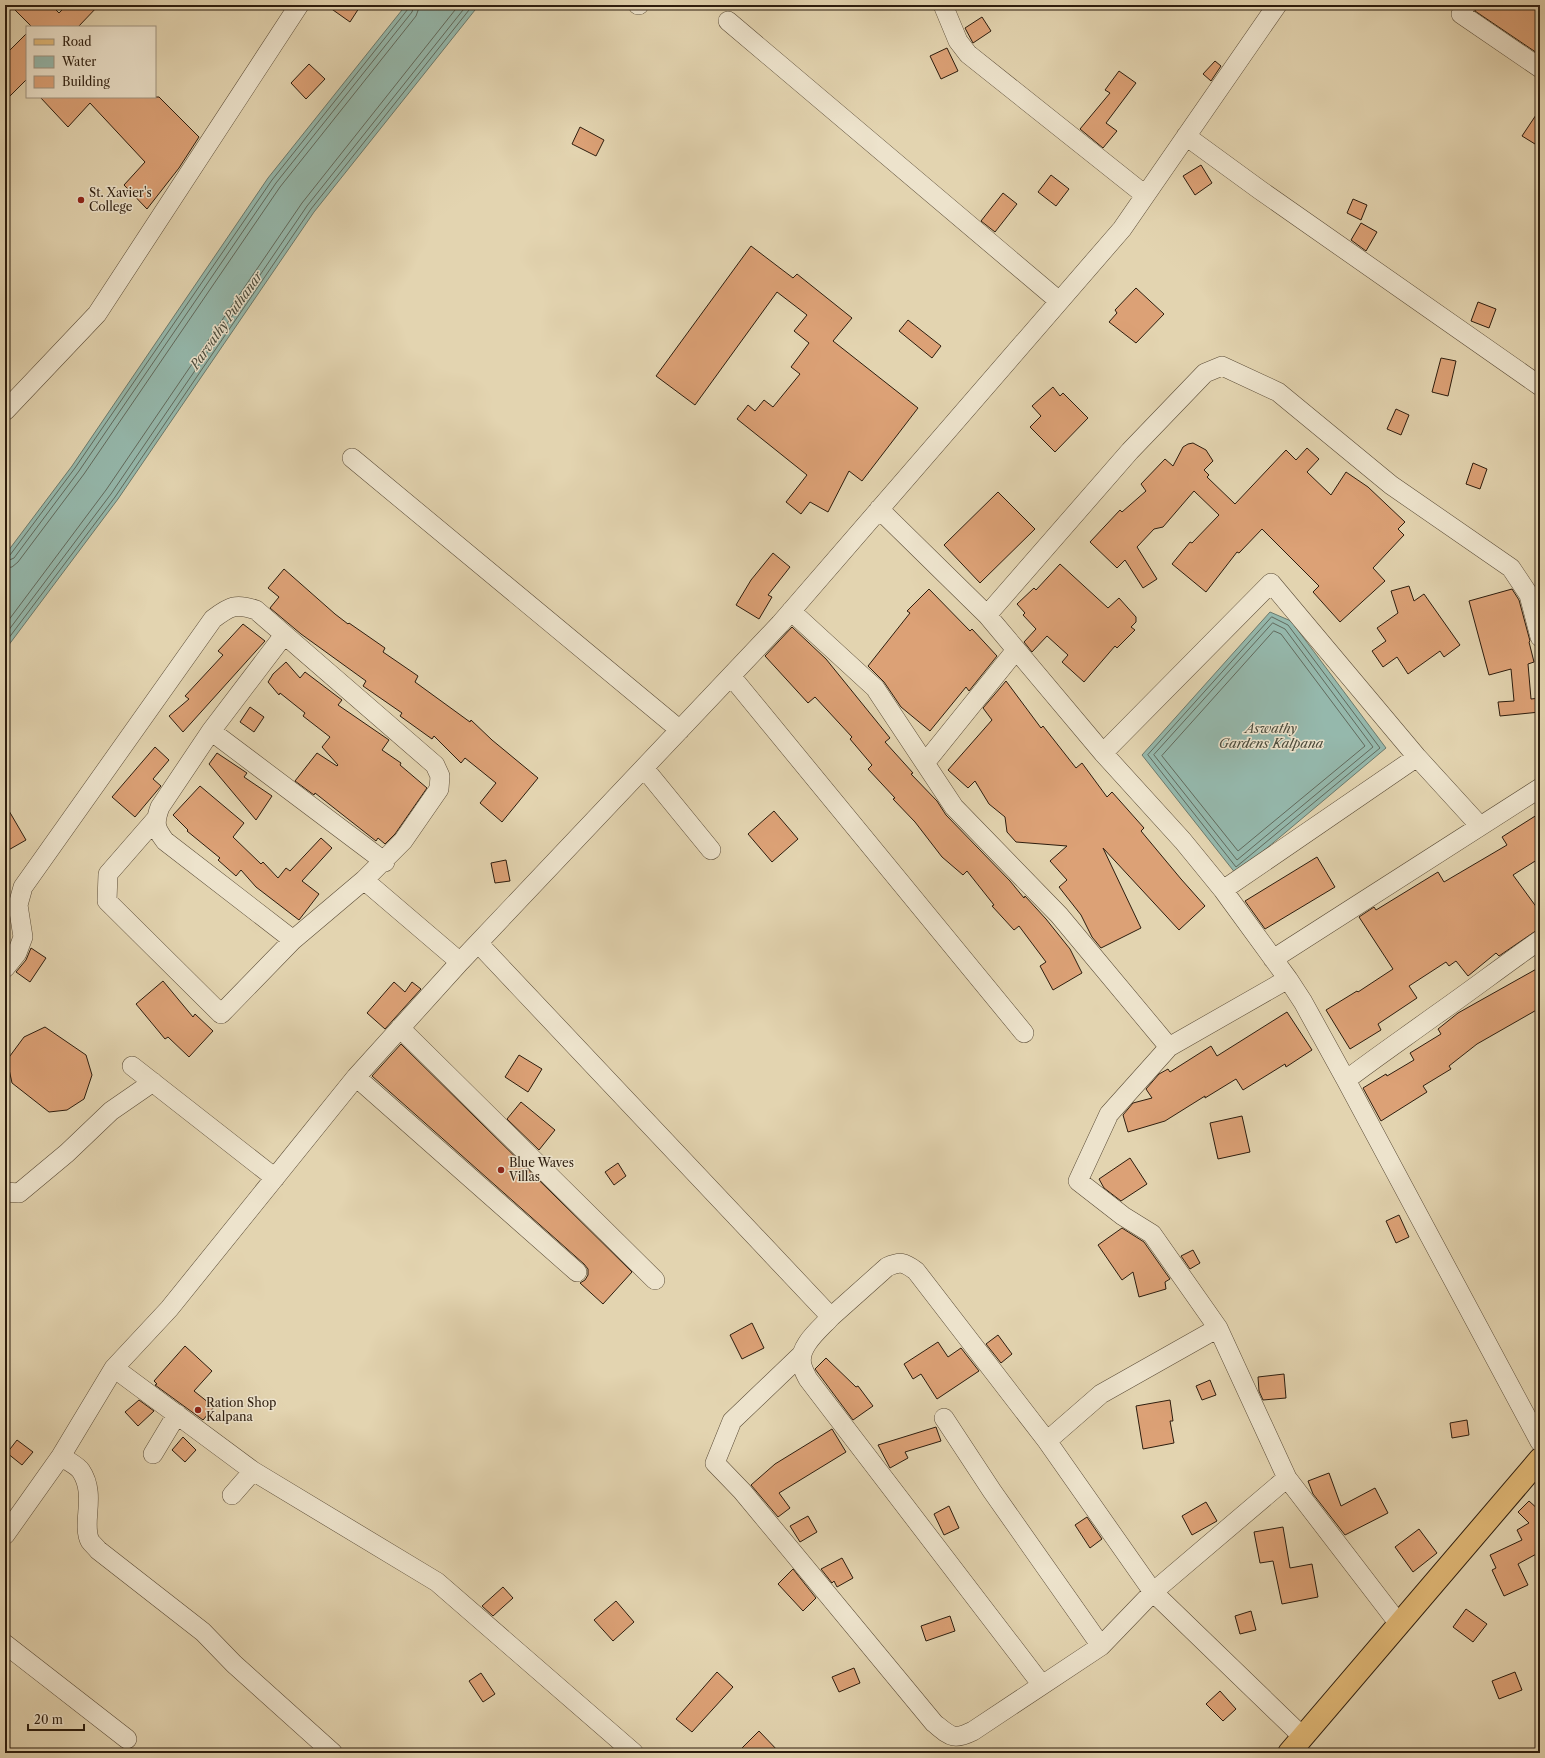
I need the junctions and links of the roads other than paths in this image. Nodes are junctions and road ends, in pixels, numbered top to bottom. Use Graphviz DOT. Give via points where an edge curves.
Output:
graph roads {
  1 [pos="299,5"];
  2 [pos="943,5"];
  3 [pos="1466,5"];
  4 [pos="1273,6"];
  5 [pos="728,21"];
  6 [pos="1540,68"];
  7 [pos="1186,136"];
  8 [pos="1145,195"];
  9 [pos="1059,302"];
  10 [pos="1540,386"];
  11 [pos="5,411"];
  12 [pos="352,458"];
  13 [pos="879,509"];
  14 [pos="792,611"];
  15 [pos="987,615"];
  16 [pos="284,635"];
  17 [pos="1540,637"];
  18 [pos="1016,650"];
  19 [pos="731,676"];
  20 [pos="680,730"];
  21 [pos="211,731"];
  22 [pos="1103,753"];
  23 [pos="1417,757"];
  24 [pos="925,763"];
  25 [pos="644,768"];
  26 [pos="1540,788"];
  27 [pos="155,820"];
  28 [pos="1480,826"];
  29 [pos="711,850"];
  30 [pos="384,862"];
  31 [pos="364,880"];
  32 [pos="1223,890"];
  33 [pos="293,940"];
  34 [pos="1540,940"];
  35 [pos="478,944"];
  36 [pos="1273,959"];
  37 [pos="460,962"];
  38 [pos="5,968"];
  39 [pos="1288,979"];
  40 [pos="400,1028"];
  41 [pos="1024,1033"];
  42 [pos="1169,1047"];
  43 [pos="132,1066"];
  44 [pos="356,1077"];
  45 [pos="1346,1080"];
  46 [pos="153,1082"];
  47 [pos="276,1178"];
  48 [pos="5,1192"];
  49 [pos="577,1272"];
  50 [pos="655,1280"];
  51 [pos="831,1317"];
  52 [pos="1218,1328"];
  53 [pos="801,1355"];
  54 [pos="114,1368"];
  55 [pos="177,1414"];
  56 [pos="944,1418"];
  57 [pos="1047,1441"];
  58 [pos="1540,1442"];
  59 [pos="153,1454"];
  60 [pos="61,1456"];
  61 [pos="1540,1459"];
  62 [pos="253,1471"];
  63 [pos="1287,1478"];
  64 [pos="232,1495"];
  65 [pos="5,1535"];
  66 [pos="1153,1592"];
  67 [pos="1399,1624"];
  68 [pos="5,1644"];
  69 [pos="1101,1646"];
  70 [pos="1042,1685"];
  71 [pos="127,1738"];
  72 [pos="1296,1745"];
  73 [pos="332,1753"];
  74 [pos="634,1753"];
  1 -- 11 [label="street" via="96,314"];
  2 -- 8 [label="street" via="958,41 968,54"];
  3 -- 6 [label="street" via="1461,14"];
  4 -- 7 [label="street"];
  5 -- 9 [label="street"];
  7 -- 8 [label="street"];
  7 -- 10 [label="street"];
  8 -- 9 [label="street" via="1122,229"];
  9 -- 13 [label="street"];
  12 -- 20 [label="street"];
  13 -- 14 [label="street"];
  13 -- 15 [label="street"];
  14 -- 19 [label="street"];
  14 -- 24 [label="street" via="875,688"];
  15 -- 17 [label="street" via="1130,451 1204,373 1222,366 1278,392 1391,485 1511,568 1529,595"];
  15 -- 18 [label="street"];
  16 -- 21 [label="street"];
  16 -- 30 [label="street" via="435,765 440,776 439,789 403,841"];
  16 -- 38 [label="street" via="256,610 242,605 226,609 213,619 23,887 18,905 23,937 18,953"];
  18 -- 22 [label="street"];
  18 -- 24 [label="street"];
  19 -- 20 [label="street"];
  19 -- 41 [label="street"];
  20 -- 25 [label="street"];
  21 -- 27 [label="street" via="160,807"];
  21 -- 30 [label="street"];
  22 -- 23 [label="street" via="1271,583"];
  22 -- 32 [label="street" via="1183,841"];
  23 -- 28 [label="street"];
  23 -- 32 [label="street"];
  24 -- 42 [label="street" via="954,807 1060,915"];
  25 -- 29 [label="street"];
  25 -- 35 [label="street"];
  26 -- 28 [label="street"];
  27 -- 33 [label="street" via="157,831 165,842"];
  27 -- 33 [label="street" via="108,874 107,901 221,1014"];
  28 -- 36 [label="street"];
  30 -- 31 [label="street"];
  31 -- 33 [label="street"];
  31 -- 37 [label="street"];
  32 -- 36 [label="street"];
  34 -- 45 [label="street"];
  35 -- 37 [label="street"];
  35 -- 51 [label="street"];
  36 -- 39 [label="street"];
  37 -- 40 [label="street"];
  39 -- 42 [label="street"];
  39 -- 45 [label="street"];
  40 -- 44 [label="street"];
  40 -- 50 [label="street"];
  42 -- 52 [label="street" via="1110,1114 1078,1181 1123,1216 1152,1234"];
  43 -- 46 [label="street"];
  44 -- 47 [label="street"];
  44 -- 49 [label="street"];
  45 -- 58 [label="street"];
  46 -- 47 [label="street"];
  46 -- 48 [label="street" via="111,1111 67,1153 19,1193"];
  47 -- 54 [label="street" via="169,1309"];
  51 -- 53 [label="street"];
  51 -- 57 [label="street" via="887,1267 897,1263 907,1264 916,1271"];
  52 -- 57 [label="street" via="1101,1394"];
  52 -- 63 [label="street"];
  53 -- 70 [label="street" via="808,1380"];
  53 -- 70 [label="street" via="732,1421 715,1463 742,1491 934,1723 949,1735 961,1737 974,1731"];
  54 -- 55 [label="street"];
  54 -- 60 [label="street"];
  55 -- 59 [label="street"];
  55 -- 62 [label="street"];
  56 -- 69 [label="street"];
  57 -- 66 [label="street"];
  60 -- 65 [label="street"];
  60 -- 73 [label="street" via="80,1470 86,1483 89,1496 88,1532 90,1541 98,1550 203,1632 234,1664"];
  61 -- 67 [label="main road"];
  62 -- 64 [label="street"];
  62 -- 74 [label="street" via="437,1582"];
  63 -- 66 [label="street"];
  63 -- 67 [label="street"];
  66 -- 69 [label="street"];
  66 -- 72 [label="street"];
  67 -- 72 [label="main road"];
  68 -- 71 [label="street"];
  69 -- 70 [label="street"];
}
